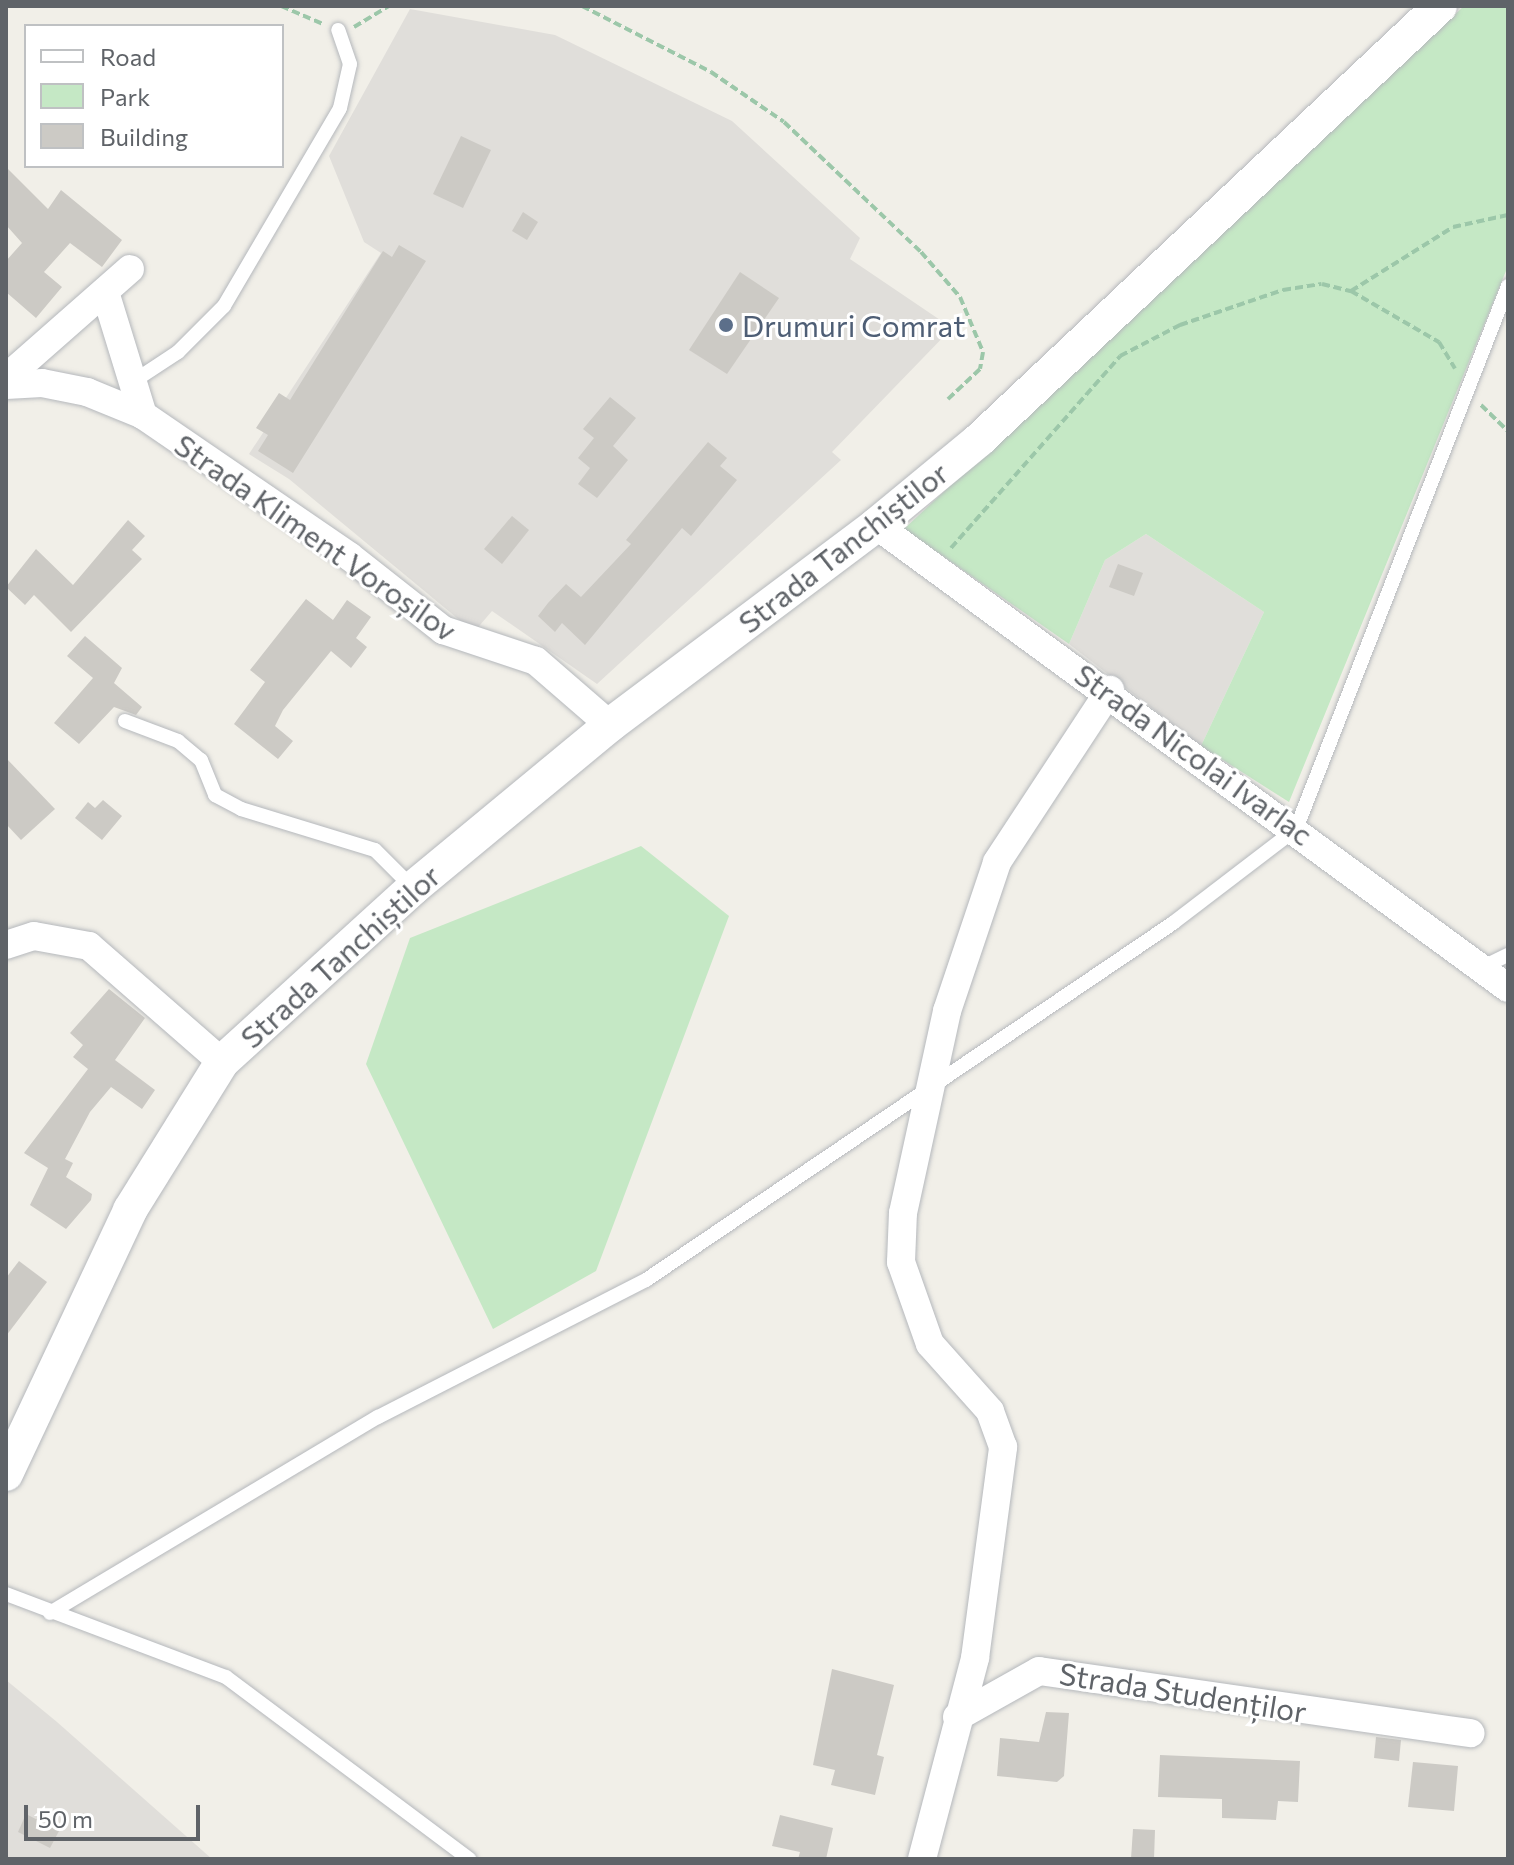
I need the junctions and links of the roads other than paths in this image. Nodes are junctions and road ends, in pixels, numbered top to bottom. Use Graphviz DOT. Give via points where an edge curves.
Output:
graph roads {
  1 [pos="1440,6"];
  2 [pos="338,30"];
  3 [pos="130,269"];
  4 [pos="1508,286"];
  5 [pos="106,295"];
  6 [pos="6,378"];
  7 [pos="134,381"];
  8 [pos="6,385"];
  9 [pos="143,415"];
  10 [pos="876,525"];
  11 [pos="1110,690"];
  12 [pos="125,721"];
  13 [pos="610,725"];
  14 [pos="1296,829"];
  15 [pos="413,888"];
  16 [pos="6,945"];
  17 [pos="1508,955"];
  18 [pos="1481,968"];
  19 [pos="1508,988"];
  20 [pos="222,1062"];
  21 [pos="933,1083"];
  22 [pos="6,1474"];
  23 [pos="6,1594"];
  24 [pos="50,1613"];
  25 [pos="957,1717"];
  26 [pos="1471,1733"];
  27 [pos="469,1859"];
  28 [pos="922,1859"];
  1 -- 10 [label="street, Strada Tanchiștilor" via="1088,343"];
  2 -- 7 [label="lane" via="350,64 340,108 224,306 178,352"];
  3 -- 5 [label="street"];
  4 -- 14 [label="lane"];
  5 -- 6 [label="street"];
  5 -- 7 [label="street"];
  7 -- 9 [label="street"];
  8 -- 9 [label="street, Strada Kliment Voroșilov" via="42,383 87,392"];
  9 -- 13 [label="street, Strada Kliment Voroșilov" via="349,556 443,630 536,661"];
  10 -- 11 [label="street, Strada Nicolai Ivarlac"];
  10 -- 13 [label="street, Strada Tanchiștilor"];
  11 -- 14 [label="street, Strada Nicolai Ivarlac"];
  11 -- 21 [label="street" via="997,862 968,937"];
  12 -- 15 [label="lane" via="178,741 201,760 215,795 254,814 375,850"];
  13 -- 15 [label="street, Strada Tanchiștilor"];
  14 -- 18 [label="street, Strada Nicolai Ivarlac"];
  14 -- 21 [label="lane" via="1173,923"];
  15 -- 20 [label="street, Strada Tanchiștilor"];
  16 -- 20 [label="street, Strada Tanchiștilor" via="34,936 89,946"];
  17 -- 18 [label="lane"];
  18 -- 19 [label="street, Strada Nicolai Ivarlac"];
  20 -- 22 [label="street, Strada Tanchiștilor" via="130,1210"];
  21 -- 24 [label="lane" via="646,1280 378,1417"];
  21 -- 25 [label="street" via="903,1213 901,1262 930,1344 990,1411 1003,1447 985,1605"];
  23 -- 24 [label="lane"];
  24 -- 27 [label="lane" via="226,1677"];
  25 -- 26 [label="street, Strada Studenților" via="1039,1671"];
  25 -- 28 [label="street"];
}
